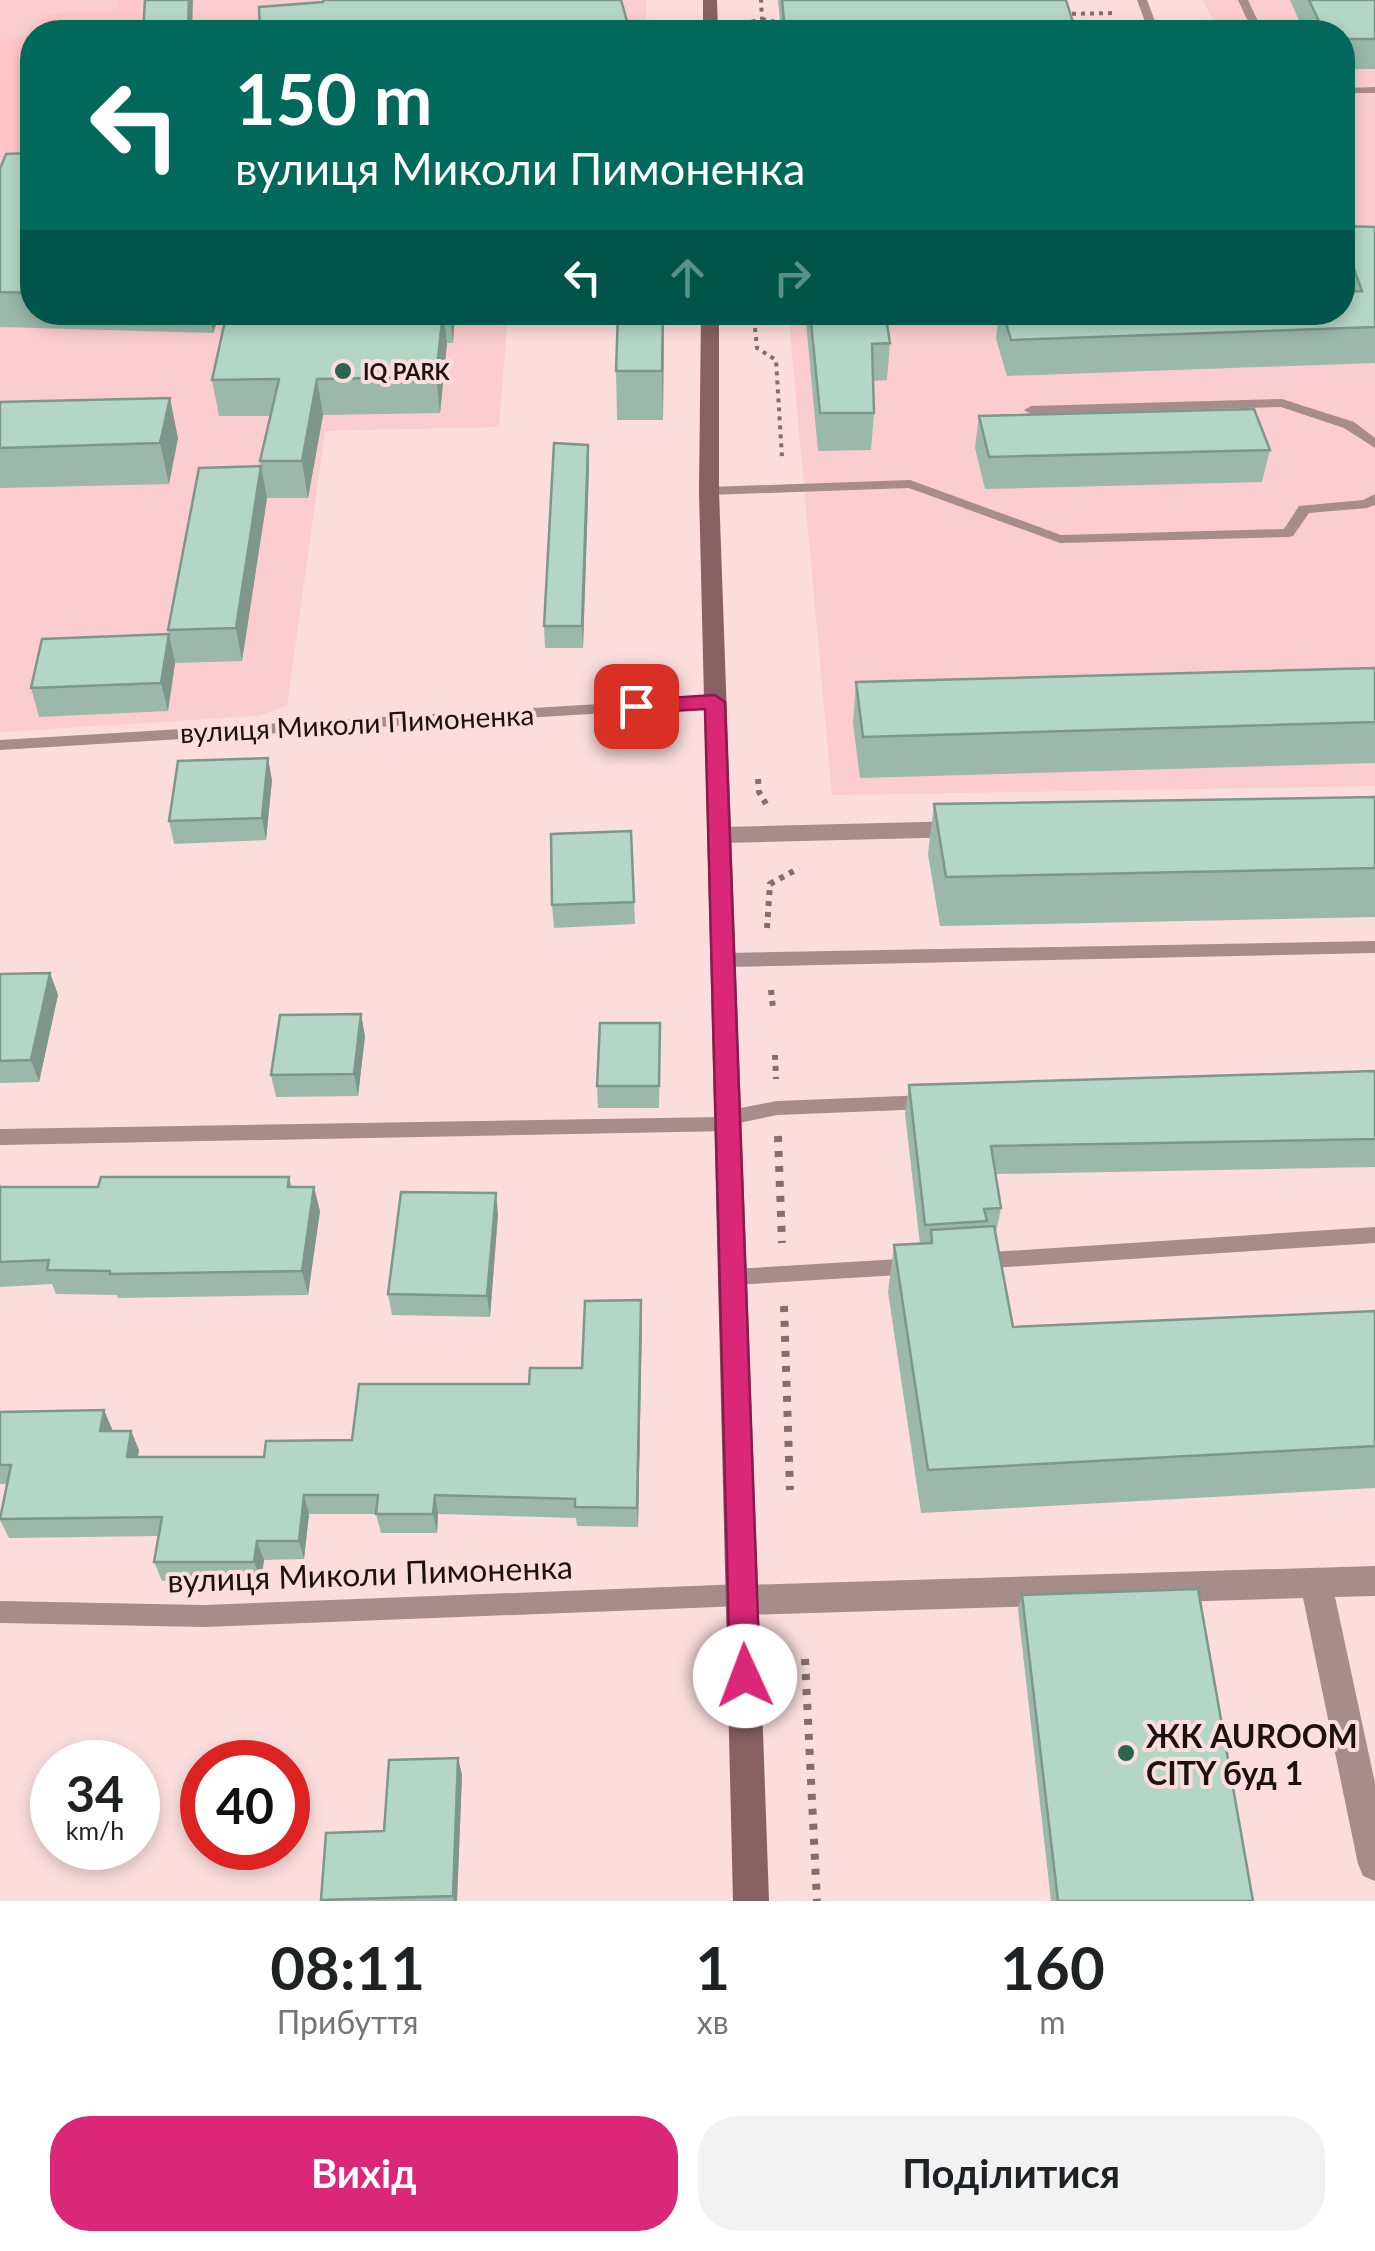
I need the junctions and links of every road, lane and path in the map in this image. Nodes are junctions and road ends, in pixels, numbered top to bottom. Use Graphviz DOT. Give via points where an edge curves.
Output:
graph roads {
  1 [pos="761,0"];
  2 [pos="1142,0"];
  3 [pos="1147,13"];
  4 [pos="1054,14"];
  5 [pos="762,19"];
  6 [pos="758,20"];
  7 [pos="767,20"];
  8 [pos="1150,20"];
  9 [pos="710,325"];
  10 [pos="755,328"];
  11 [pos="1031,410"];
  12 [pos="1375,444"];
  13 [pos="782,457"];
  14 [pos="709,491"];
  15 [pos="1375,498"];
  16 [pos="715,702"];
  17 [pos="0,745"];
  18 [pos="758,772"];
  19 [pos="769,810"];
  20 [pos="978,829"];
  21 [pos="722,835"];
  22 [pos="1375,948"];
  23 [pos="726,960"];
  24 [pos="956,1102"];
  25 [pos="730,1120"];
  26 [pos="0,1136"];
  27 [pos="1375,1235"];
  28 [pos="734,1278"];
  29 [pos="1375,1581"];
  30 [pos="1316,1583"];
  31 [pos="743,1598"];
  32 [pos="0,1612"];
  33 [pos="805,1659"];
  34 [pos="1375,1864"];
  35 [pos="751,1901"];
  36 [pos="817,1901"];
  1 -- 5 [label="path"];
  2 -- 3 [label="lane"];
  3 -- 4 [label="path"];
  3 -- 8 [label="lane"];
  5 -- 6 [label="path"];
  5 -- 7 [label="path"];
  9 -- 14 [label="street"];
  10 -- 13 [label="path" via="757,348 776,360"];
  11 -- 12 [label="lane" via="1282,403 1349,425"];
  14 -- 15 [label="lane" via="910,484 1060,540 1288,533 1304,509"];
  14 -- 16 [label="street"];
  16 -- 17 [label="lane, вулиця Миколи Пимоненка"];
  16 -- 21 [label="street"];
  18 -- 19 [label="path"];
  20 -- 21 [label="street"];
  21 -- 23 [label="street"];
  22 -- 23 [label="lane"];
  23 -- 25 [label="street"];
  24 -- 25 [label="lane" via="777,1108"];
  25 -- 26 [label="lane"];
  25 -- 28 [label="street"];
  27 -- 28 [label="lane"];
  28 -- 31 [label="street"];
  29 -- 30 [label="street"];
  30 -- 31 [label="street"];
  30 -- 34 [label="street"];
  31 -- 32 [label="lane, вулиця Миколи Пимоненка" via="204,1616"];
  31 -- 35 [label="street"];
  33 -- 36 [label="path"];
}
